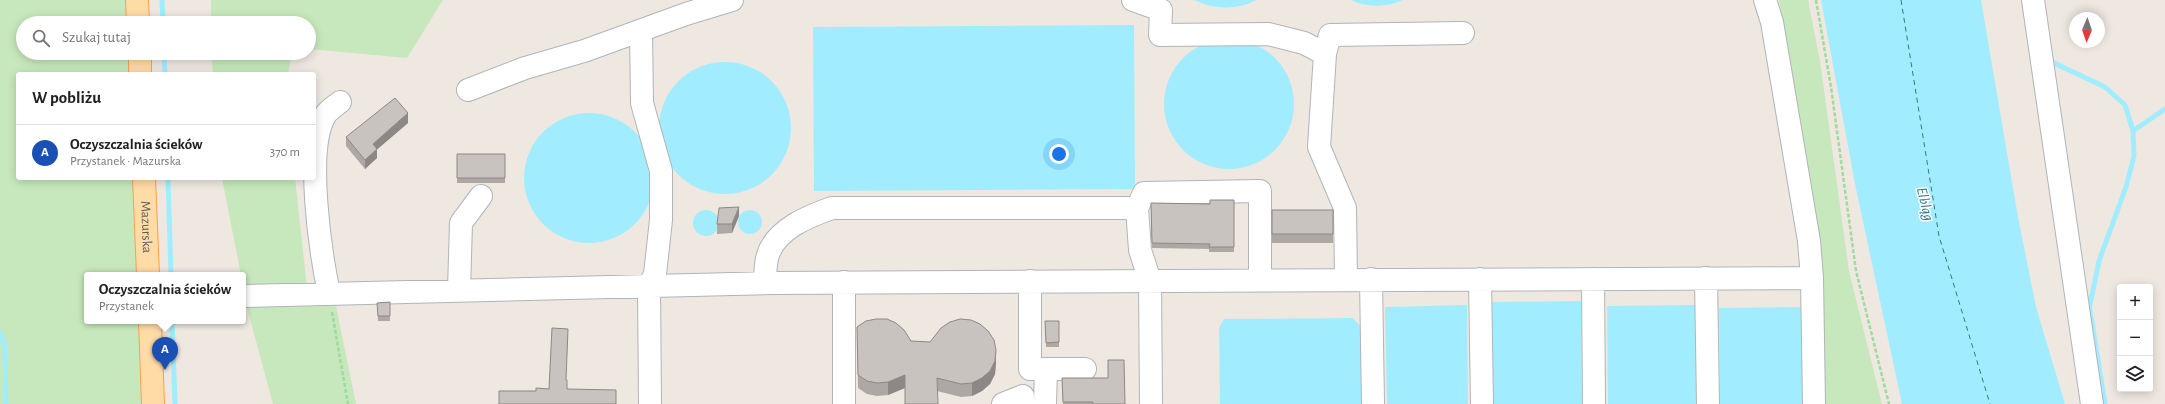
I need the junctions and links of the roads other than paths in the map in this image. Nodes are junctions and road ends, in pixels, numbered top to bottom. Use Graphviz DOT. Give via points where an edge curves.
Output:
graph roads {
  1 [pos="138,0"];
  2 [pos="732,0"];
  3 [pos="1133,0"];
  4 [pos="1765,0"];
  5 [pos="2033,0"];
  6 [pos="138,16"];
  7 [pos="641,31"];
  8 [pos="1463,33"];
  9 [pos="1325,54"];
  10 [pos="140,60"];
  11 [pos="140,72"];
  12 [pos="468,90"];
  13 [pos="340,102"];
  14 [pos="316,163"];
  15 [pos="144,180"];
  16 [pos="315,180"];
  17 [pos="481,196"];
  18 [pos="1137,208"];
  19 [pos="148,272"];
  20 [pos="1706,278"];
  21 [pos="1812,278"];
  22 [pos="1346,279"];
  23 [pos="1371,279"];
  24 [pos="1480,279"];
  25 [pos="1593,279"];
  26 [pos="1150,280"];
  27 [pos="1260,280"];
  28 [pos="1030,281"];
  29 [pos="844,282"];
  30 [pos="764,283"];
  31 [pos="649,286"];
  32 [pos="459,290"];
  33 [pos="329,293"];
  34 [pos="246,296"];
  35 [pos="150,324"];
  36 [pos="1046,369"];
  37 [pos="1085,369"];
  38 [pos="153,404"];
  39 [pos="650,404"];
  40 [pos="844,404"];
  41 [pos="1003,404"];
  42 [pos="1023,404"];
  43 [pos="1045,404"];
  44 [pos="1151,404"];
  45 [pos="1373,404"];
  46 [pos="1482,404"];
  47 [pos="1594,404"];
  48 [pos="1708,404"];
  49 [pos="1814,404"];
  50 [pos="2092,404"];
  1 -- 6 [label="main road"];
  2 -- 7 [label="street"];
  3 -- 9 [label="street" via="1161,10 1160,35 1268,34 1304,42"];
  4 -- 21 [label="street" via="1772,22 1806,226"];
  5 -- 50 [label="street"];
  7 -- 12 [label="street" via="525,68"];
  7 -- 31 [label="street" via="642,103 661,171 661,220 655,274"];
  8 -- 9 [label="street" via="1330,35"];
  9 -- 22 [label="street" via="1319,147 1345,208"];
  10 -- 11 [label="main road"];
  13 -- 14 [label="street" via="326,114 318,134"];
  15 -- 19 [label="main road, Mazurska"];
  16 -- 33 [label="street" via="322,259"];
  17 -- 32 [label="street" via="461,223"];
  18 -- 26 [label="street" via="1140,250"];
  18 -- 27 [label="street" via="1144,193 1260,191"];
  18 -- 30 [label="street" via="832,208 794,225 778,238 768,254"];
  20 -- 21 [label="street"];
  20 -- 25 [label="street"];
  20 -- 48 [label="street"];
  21 -- 49 [label="street"];
  22 -- 23 [label="street"];
  22 -- 27 [label="street"];
  23 -- 24 [label="street"];
  23 -- 45 [label="street"];
  24 -- 25 [label="street"];
  24 -- 46 [label="street"];
  25 -- 47 [label="street"];
  26 -- 27 [label="street"];
  26 -- 28 [label="street"];
  26 -- 44 [label="street"];
  28 -- 29 [label="street"];
  28 -- 36 [label="street" via="1030,369"];
  29 -- 30 [label="street"];
  29 -- 40 [label="street"];
  30 -- 31 [label="street"];
  31 -- 32 [label="street"];
  31 -- 39 [label="street"];
  32 -- 33 [label="street"];
  33 -- 34 [label="street"];
  35 -- 38 [label="main road"];
  36 -- 37 [label="street"];
  36 -- 43 [label="street"];
  41 -- 42 [label="street" via="1023,396"];
}
